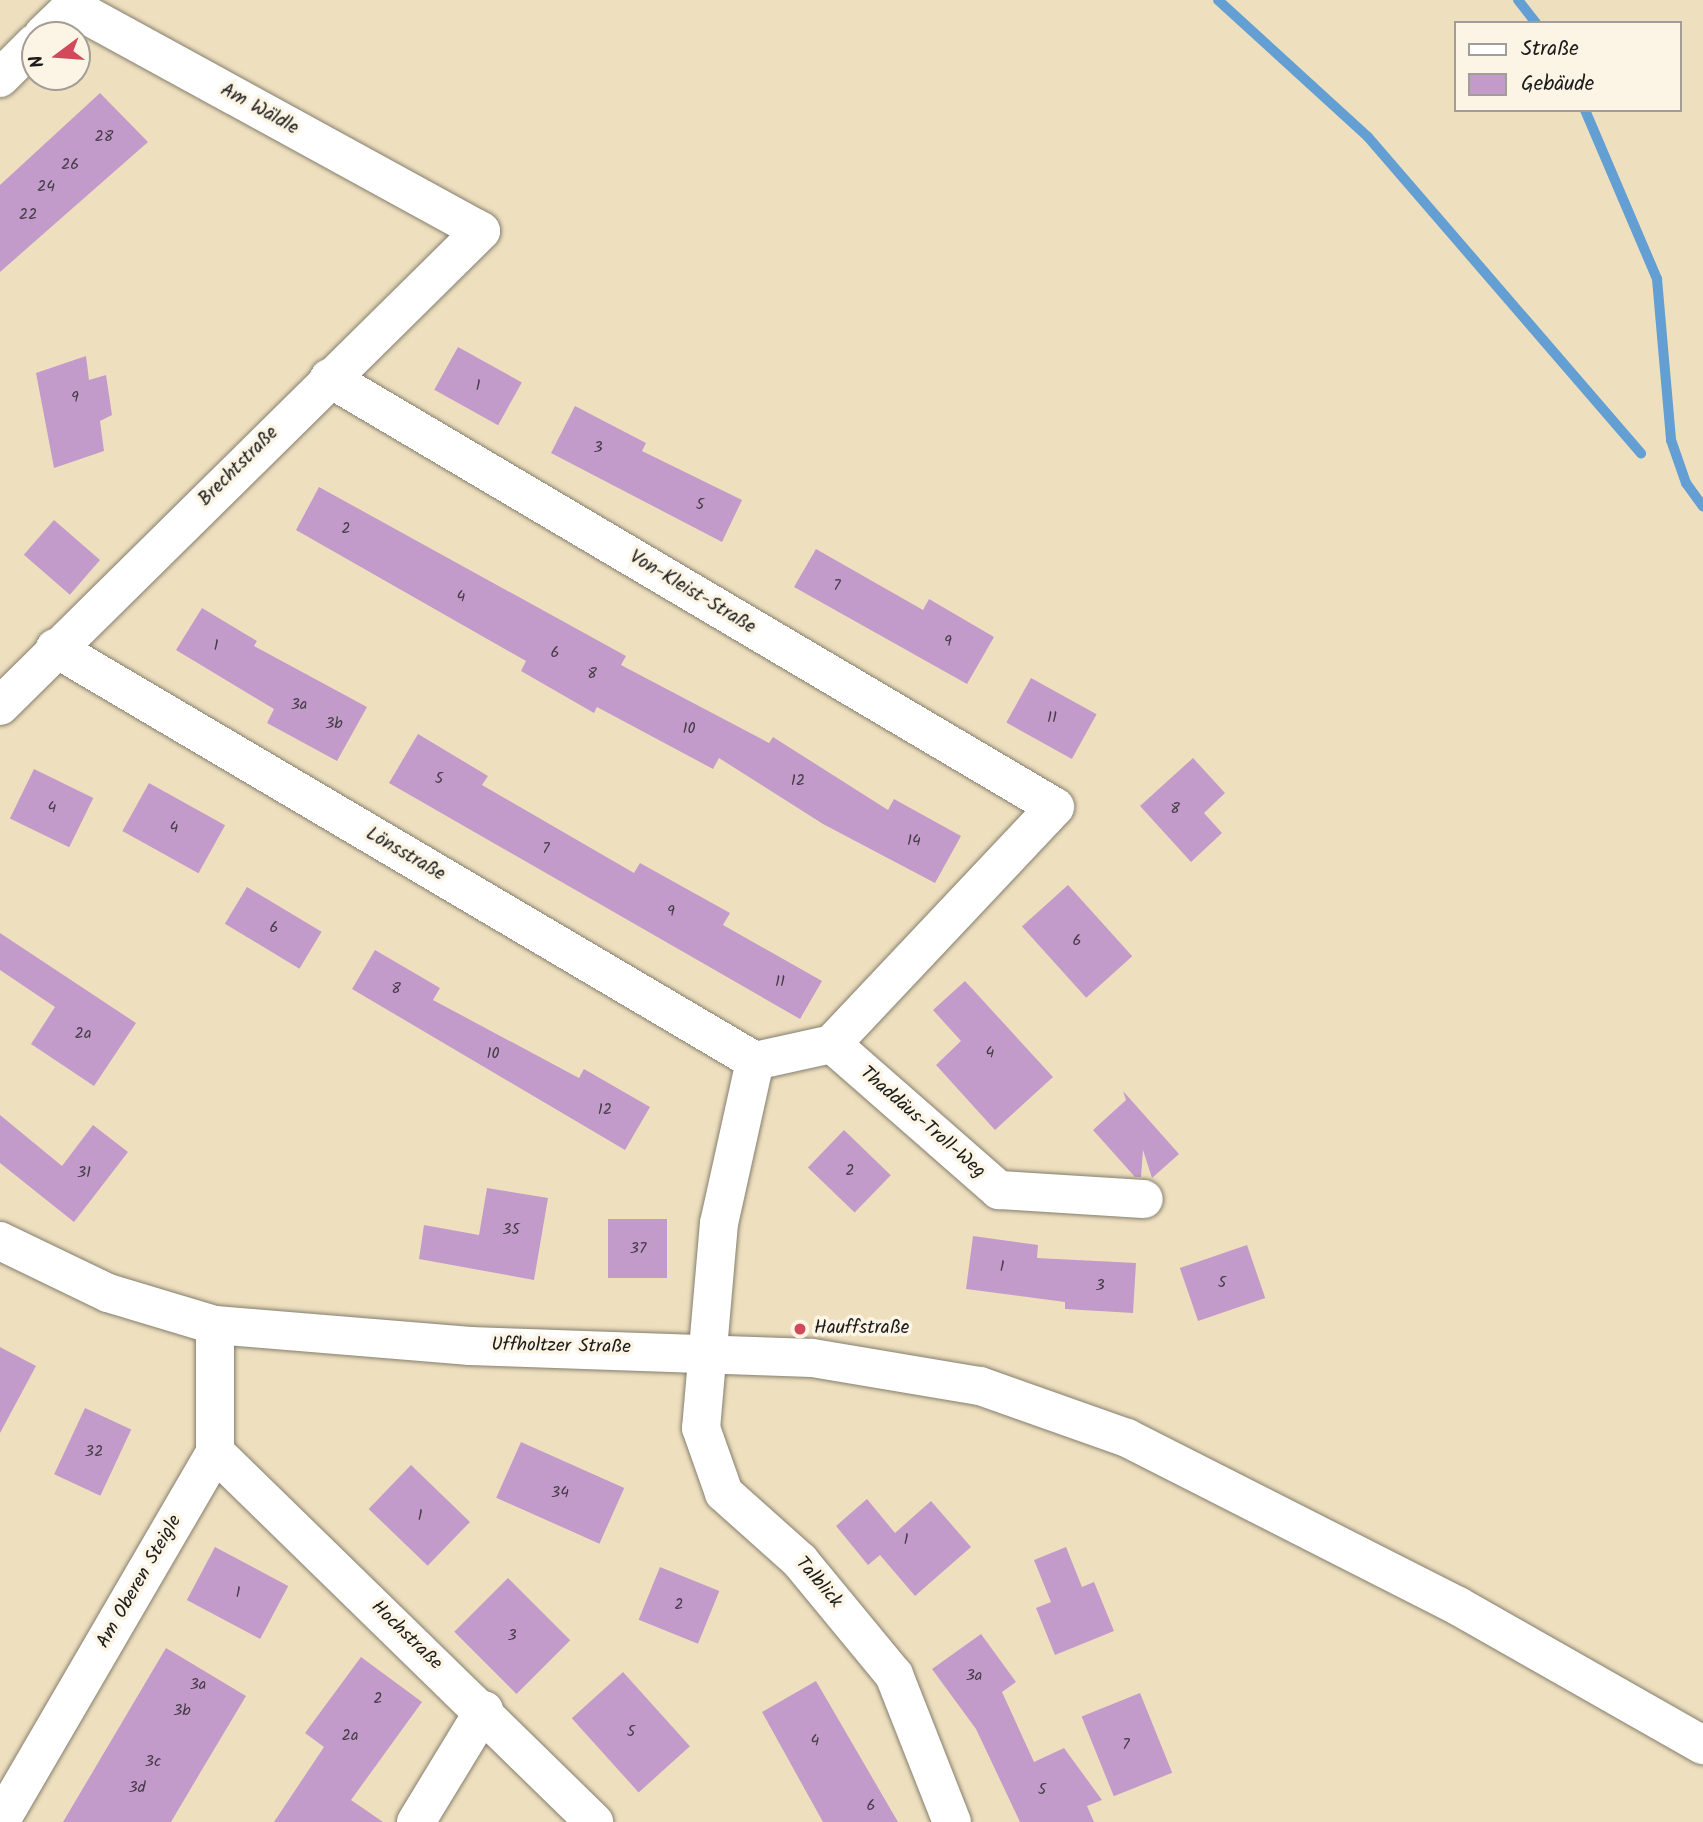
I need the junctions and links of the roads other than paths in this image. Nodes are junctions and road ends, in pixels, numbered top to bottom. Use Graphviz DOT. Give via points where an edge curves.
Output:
graph roads {
  1 [pos="68,4"];
  2 [pos="54,21"];
  3 [pos="21,57"];
  4 [pos="0,78"];
  5 [pos="481,231"];
  6 [pos="329,378"];
  7 [pos="55,648"];
  8 [pos="0,706"];
  9 [pos="831,1044"];
  10 [pos="755,1061"];
  11 [pos="1144,1199"];
  12 [pos="0,1241"];
  13 [pos="215,1325"];
  14 [pos="707,1350"];
  15 [pos="215,1452"];
  16 [pos="484,1710"];
  17 [pos="1703,1745"];
  18 [pos="0,1822"];
  19 [pos="416,1822"];
  20 [pos="594,1822"];
  21 [pos="952,1822"];
  1 -- 2 [label="street, Am Wäldle"];
  1 -- 5 [label="street, Am Wäldle"];
  3 -- 4 [label="street"];
  5 -- 6 [label="street, Brechtstraße"];
  6 -- 7 [label="street, Brechtstraße"];
  6 -- 9 [label="street, Von-Kleist-Straße" via="1055,807"];
  7 -- 8 [label="street, Brechtstraße"];
  7 -- 10 [label="street, Lönsstraße"];
  9 -- 10 [label="street"];
  9 -- 11 [label="street, Thaddäus-Troll-Weg" via="999,1190"];
  10 -- 14 [label="street" via="719,1223"];
  12 -- 13 [label="street, Uffholtzer Straße" via="108,1293"];
  13 -- 14 [label="street, Uffholtzer Straße" via="470,1346"];
  13 -- 15 [label="street"];
  14 -- 17 [label="street, Uffholtzer Straße" via="826,1360 980,1386 1127,1438 1458,1606"];
  14 -- 21 [label="street, Talblick" via="701,1428 724,1493 800,1561 894,1675"];
  15 -- 16 [label="street, Hochstraße"];
  15 -- 18 [label="street, Am Oberen Steigle"];
  16 -- 19 [label="street"];
  16 -- 20 [label="street, Hochstraße"];
}
